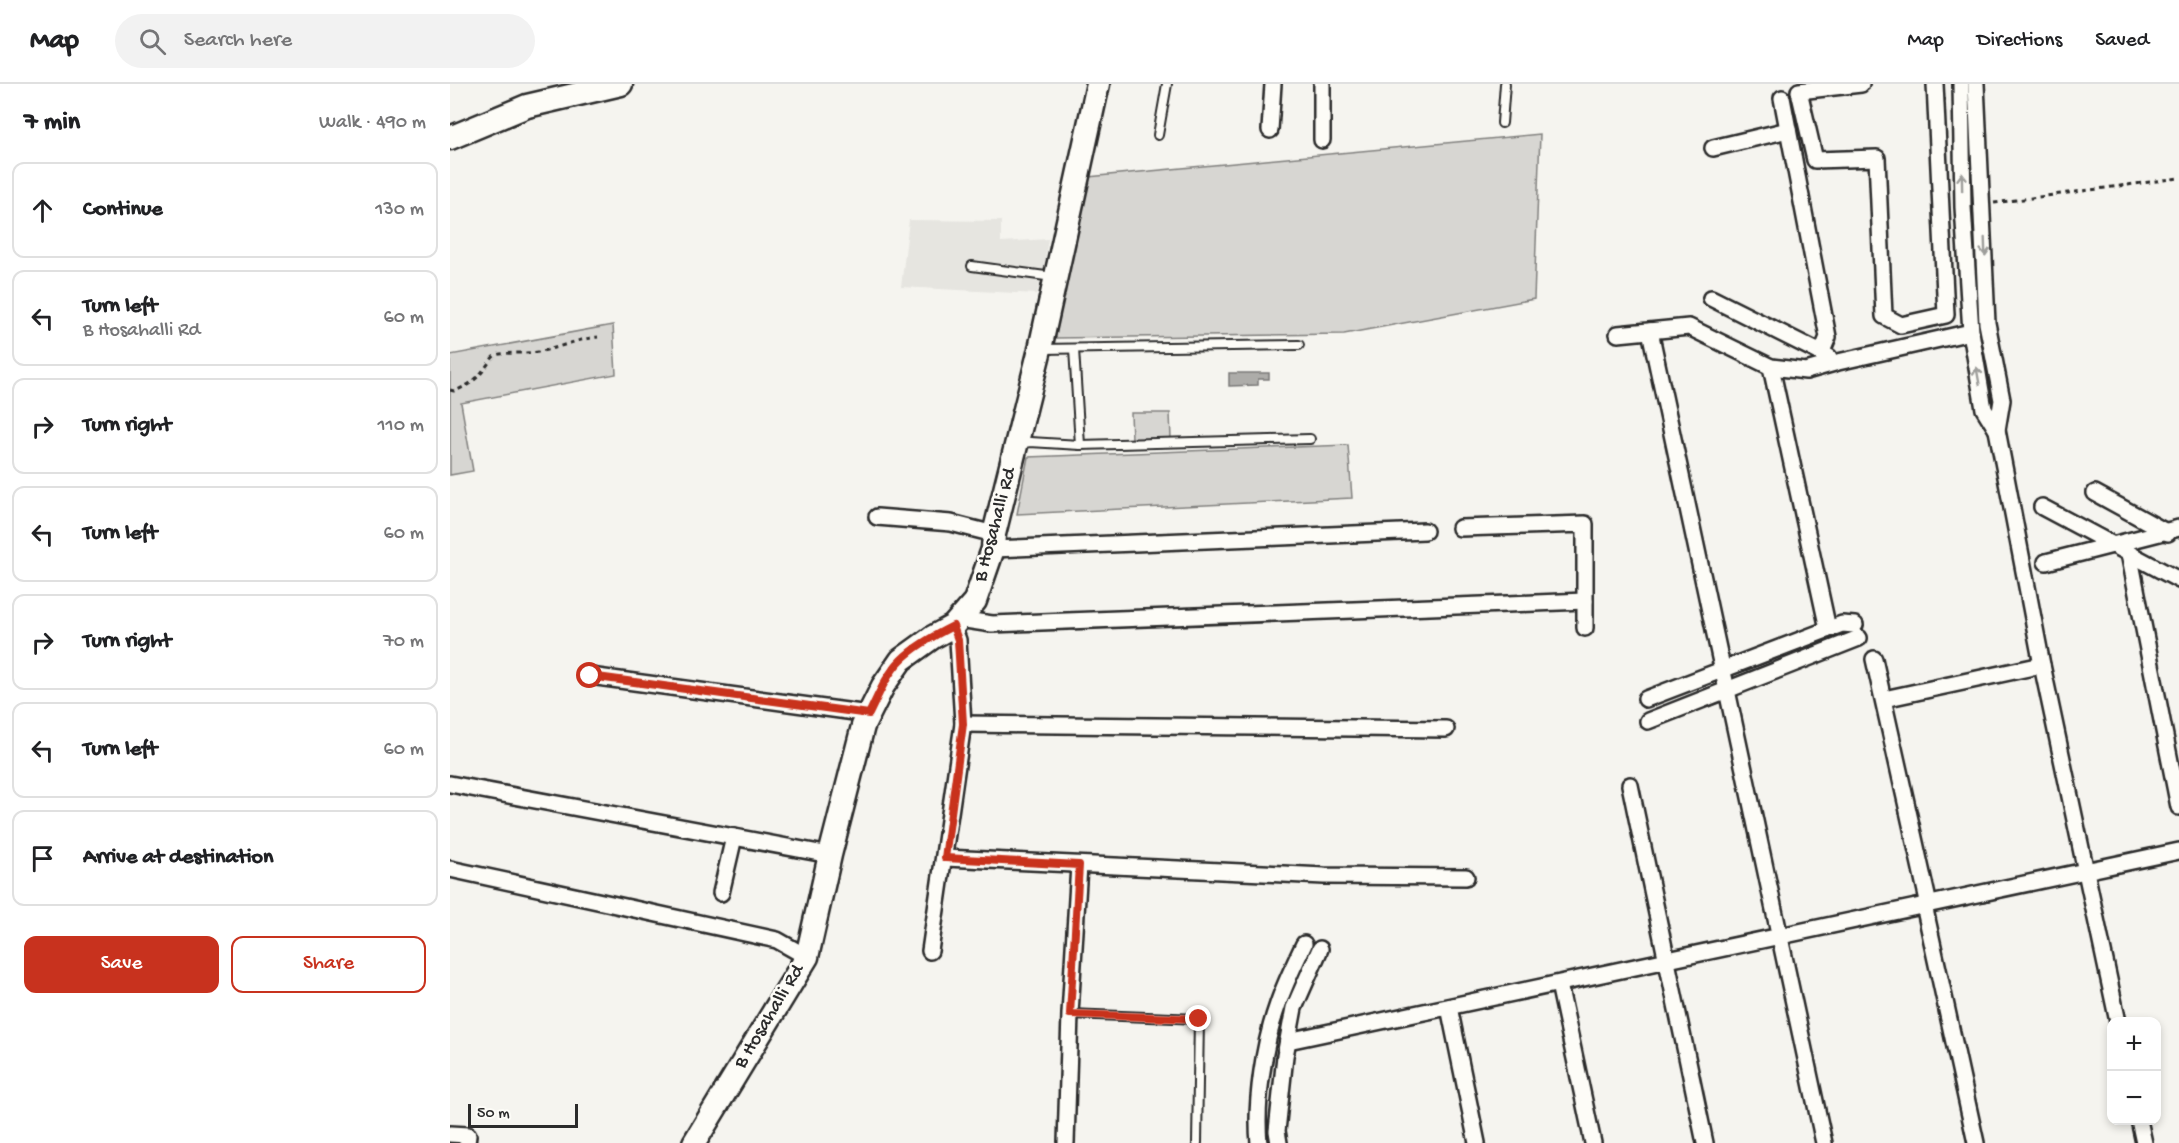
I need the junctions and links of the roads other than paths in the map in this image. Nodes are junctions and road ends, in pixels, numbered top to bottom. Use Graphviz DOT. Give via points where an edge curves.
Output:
graph roads {
  1 [pos="621,84"];
  2 [pos="1098,84"];
  3 [pos="1167,84"];
  4 [pos="1273,84"];
  5 [pos="1322,84"];
  6 [pos="1505,84"];
  7 [pos="1861,84"];
  8 [pos="1935,84"];
  9 [pos="1961,84"];
  10 [pos="1976,84"];
  11 [pos="1782,98"];
  12 [pos="1502,123"];
  13 [pos="1270,130"];
  14 [pos="1788,130"];
  15 [pos="1158,135"];
  16 [pos="450,138"];
  17 [pos="1322,140"];
  18 [pos="1713,148"];
  19 [pos="1983,205"];
  20 [pos="1963,207"];
  21 [pos="972,266"];
  22 [pos="1055,277"];
  23 [pos="1711,298"];
  24 [pos="1650,331"];
  25 [pos="1971,332"];
  26 [pos="1618,334"];
  27 [pos="1299,345"];
  28 [pos="1040,349"];
  29 [pos="1074,349"];
  30 [pos="1821,354"];
  31 [pos="1838,362"];
  32 [pos="1771,367"];
  33 [pos="1997,430"];
  34 [pos="1310,439"];
  35 [pos="1018,444"];
  36 [pos="1080,445"];
  37 [pos="2095,493"];
  38 [pos="2042,507"];
  39 [pos="877,517"];
  40 [pos="1460,528"];
  41 [pos="1425,531"];
  42 [pos="2175,533"];
  43 [pos="993,541"];
  44 [pos="2114,545"];
  45 [pos="2129,554"];
  46 [pos="2046,562"];
  47 [pos="2179,580"];
  48 [pos="1585,601"];
  49 [pos="956,622"];
  50 [pos="1585,628"];
  51 [pos="1828,629"];
  52 [pos="1874,659"];
  53 [pos="2042,665"];
  54 [pos="1721,670"];
  55 [pos="590,676"];
  56 [pos="1725,690"];
  57 [pos="1646,699"];
  58 [pos="1884,699"];
  59 [pos="869,714"];
  60 [pos="1648,721"];
  61 [pos="963,724"];
  62 [pos="1446,729"];
  63 [pos="450,784"];
  64 [pos="1629,785"];
  65 [pos="2179,807"];
  66 [pos="734,837"];
  67 [pos="2179,851"];
  68 [pos="830,855"];
  69 [pos="945,858"];
  70 [pos="1079,865"];
  71 [pos="450,869"];
  72 [pos="2086,871"];
  73 [pos="1466,877"];
  74 [pos="721,893"];
  75 [pos="1926,905"];
  76 [pos="1779,937"];
  77 [pos="1304,944"];
  78 [pos="1320,949"];
  79 [pos="930,951"];
  80 [pos="807,957"];
  81 [pos="1666,961"];
  82 [pos="1559,984"];
  83 [pos="1449,1007"];
  84 [pos="1070,1014"];
  85 [pos="2117,1017"];
  86 [pos="1288,1041"];
  87 [pos="2140,1125"];
  88 [pos="450,1134"];
  89 [pos="467,1143"];
  90 [pos="694,1143"];
  91 [pos="1066,1143"];
  92 [pos="1197,1143"];
  93 [pos="1259,1143"];
  94 [pos="1279,1143"];
  95 [pos="1478,1143"];
  96 [pos="1593,1143"];
  97 [pos="1705,1143"];
  98 [pos="1824,1143"];
  99 [pos="1976,1143"];
  100 [pos="2144,1143"];
  1 -- 16 [label="street" via="527,106"];
  2 -- 22 [label="street, B Hosahalli Rd"];
  3 -- 15 [label="lane"];
  4 -- 13 [label="street"];
  5 -- 17 [label="street"];
  6 -- 12 [label="lane"];
  7 -- 8 [label="street" via="1799,91 1815,160 1877,158 1884,316 1901,325 1946,315"];
  20 -- 9 [label="street, one-way"];
  10 -- 19 [label="street"];
  11 -- 14 [label="street"];
  14 -- 18 [label="street"];
  14 -- 30 [label="street" via="1828,337"];
  19 -- 20 [label="street"];
  19 -- 33 [label="street, one-way" via="1987,323 2002,400"];
  20 -- 25 [label="street"];
  21 -- 22 [label="lane"];
  22 -- 28 [label="street, B Hosahalli Rd"];
  23 -- 30 [label="street"];
  24 -- 26 [label="street"];
  24 -- 32 [label="street" via="1689,327"];
  24 -- 54 [label="street"];
  25 -- 31 [label="street"];
  33 -- 25 [label="street, one-way" via="1984,409"];
  27 -- 29 [label="lane"];
  28 -- 29 [label="lane"];
  28 -- 35 [label="street, B Hosahalli Rd"];
  29 -- 36 [label="lane"];
  30 -- 31 [label="street"];
  31 -- 32 [label="street" via="1806,371"];
  32 -- 51 [label="street"];
  33 -- 53 [label="street"];
  34 -- 36 [label="lane"];
  35 -- 36 [label="lane"];
  35 -- 43 [label="street, B Hosahalli Rd"];
  37 -- 42 [label="street"];
  38 -- 44 [label="street"];
  39 -- 43 [label="street" via="951,523"];
  40 -- 48 [label="street" via="1585,524"];
  41 -- 43 [label="street"];
  42 -- 44 [label="street"];
  43 -- 49 [label="street, B Hosahalli Rd" via="975,601"];
  44 -- 45 [label="street"];
  44 -- 46 [label="street"];
  45 -- 47 [label="street"];
  45 -- 65 [label="street"];
  48 -- 49 [label="street" via="992,624"];
  48 -- 50 [label="street"];
  49 -- 59 [label="street, B Hosahalli Rd" via="901,660"];
  49 -- 61 [label="street"];
  51 -- 54 [label="street"];
  51 -- 56 [label="street" via="1842,624 1857,631"];
  52 -- 58 [label="street"];
  53 -- 58 [label="street"];
  53 -- 72 [label="street"];
  54 -- 56 [label="street"];
  54 -- 57 [label="street"];
  55 -- 59 [label="street"];
  56 -- 60 [label="street"];
  56 -- 76 [label="street"];
  58 -- 75 [label="street"];
  59 -- 68 [label="street, B Hosahalli Rd"];
  61 -- 62 [label="street"];
  61 -- 69 [label="street"];
  63 -- 66 [label="street"];
  64 -- 81 [label="street"];
  66 -- 68 [label="street"];
  66 -- 74 [label="street"];
  67 -- 72 [label="street"];
  68 -- 80 [label="street, B Hosahalli Rd"];
  69 -- 70 [label="street"];
  69 -- 79 [label="street"];
  70 -- 73 [label="street" via="1324,876"];
  70 -- 84 [label="street"];
  71 -- 80 [label="street" via="777,940"];
  72 -- 75 [label="street"];
  72 -- 85 [label="street"];
  75 -- 76 [label="street"];
  75 -- 99 [label="street"];
  76 -- 81 [label="street"];
  76 -- 98 [label="street"];
  77 -- 93 [label="street" via="1278,1004 1263,1062"];
  78 -- 86 [label="street" via="1294,1008"];
  80 -- 90 [label="street, B Hosahalli Rd"];
  81 -- 82 [label="street"];
  81 -- 97 [label="street"];
  82 -- 83 [label="street"];
  82 -- 96 [label="street"];
  83 -- 86 [label="street"];
  83 -- 95 [label="street"];
  84 -- 91 [label="street"];
  84 -- 92 [label="lane" via="1199,1019"];
  86 -- 94 [label="street" via="1277,1131"];
  87 -- 100 [label="street"];
  88 -- 89 [label="street" via="468,1136"];
}
